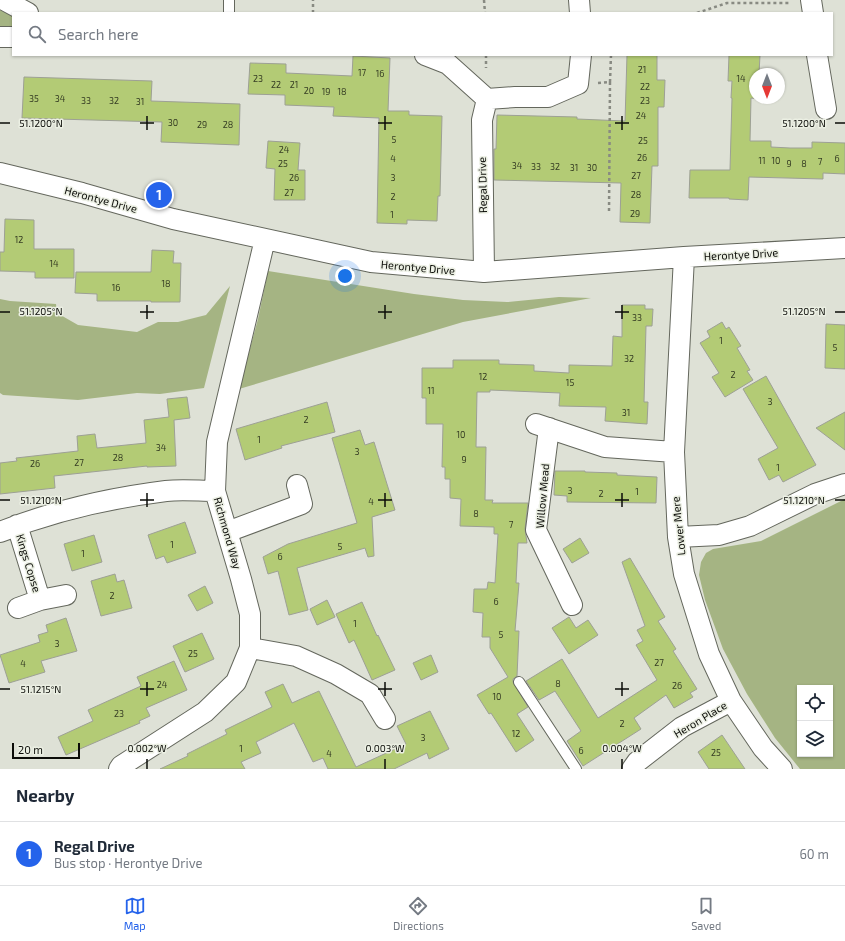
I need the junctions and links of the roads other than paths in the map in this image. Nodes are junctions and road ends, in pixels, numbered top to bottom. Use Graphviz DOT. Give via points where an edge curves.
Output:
graph roads {
  1 [pos="4,0"];
  2 [pos="229,0"];
  3 [pos="579,0"];
  4 [pos="26,12"];
  5 [pos="229,12"];
  6 [pos="580,12"];
  7 [pos="0,37"];
  8 [pos="12,37"];
  9 [pos="428,56"];
  10 [pos="581,56"];
  11 [pos="817,56"];
  12 [pos="487,99"];
  13 [pos="826,109"];
  14 [pos="0,173"];
  15 [pos="265,239"];
  16 [pos="845,248"];
  17 [pos="684,257"];
  18 [pos="484,272"];
  19 [pos="674,452"];
  20 [pos="845,484"];
  21 [pos="297,485"];
  22 [pos="215,491"];
  23 [pos="8,529"];
  24 [pos="227,532"];
  25 [pos="678,537"];
  26 [pos="66,595"];
  27 [pos="40,600"];
  28 [pos="572,605"];
  29 [pos="18,608"];
  30 [pos="250,648"];
  31 [pos="519,682"];
  32 [pos="731,701"];
  33 [pos="385,719"];
  34 [pos="119,769"];
  35 [pos="576,769"];
  36 [pos="632,769"];
  37 [pos="782,769"];
  1 -- 4 [label="street"];
  2 -- 5 [label="lane"];
  3 -- 6 [label="street"];
  7 -- 8 [label="street"];
  9 -- 12 [label="street" via="448,64"];
  10 -- 12 [label="street" via="578,84 548,97"];
  11 -- 13 [label="street"];
  12 -- 18 [label="street, Regal Drive" via="482,120"];
  14 -- 15 [label="street, Herontye Drive" via="173,219"];
  15 -- 18 [label="street, Herontye Drive" via="371,262"];
  15 -- 22 [label="street, Richmond Way" via="217,442"];
  16 -- 17 [label="street, Herontye Drive"];
  17 -- 18 [label="street, Herontye Drive"];
  17 -- 19 [label="street, Lower Mere"];
  19 -- 25 [label="street, Lower Mere"];
  19 -- 28 [label="street, Willow Mead" via="605,447 542,426 536,530"];
  20 -- 25 [label="street" via="815,494 750,526 719,535"];
  21 -- 24 [label="street" via="302,504"];
  22 -- 23 [label="street" via="168,491 120,499 61,511"];
  22 -- 24 [label="street, Richmond Way"];
  23 -- 27 [label="street, Kings Copse"];
  24 -- 30 [label="street, Richmond Way" via="250,614"];
  25 -- 32 [label="street, Lower Mere" via="684,574 709,654"];
  26 -- 27 [label="street, Kings Copse"];
  27 -- 29 [label="street, Kings Copse"];
  30 -- 33 [label="street" via="296,656 336,674 370,694"];
  30 -- 34 [label="street, Richmond Way" via="236,682 205,712 154,743"];
  31 -- 35 [label="lane"];
  32 -- 36 [label="street, Heron Place" via="682,728 637,762"];
  32 -- 37 [label="street, Lower Mere" via="763,748"];
}
